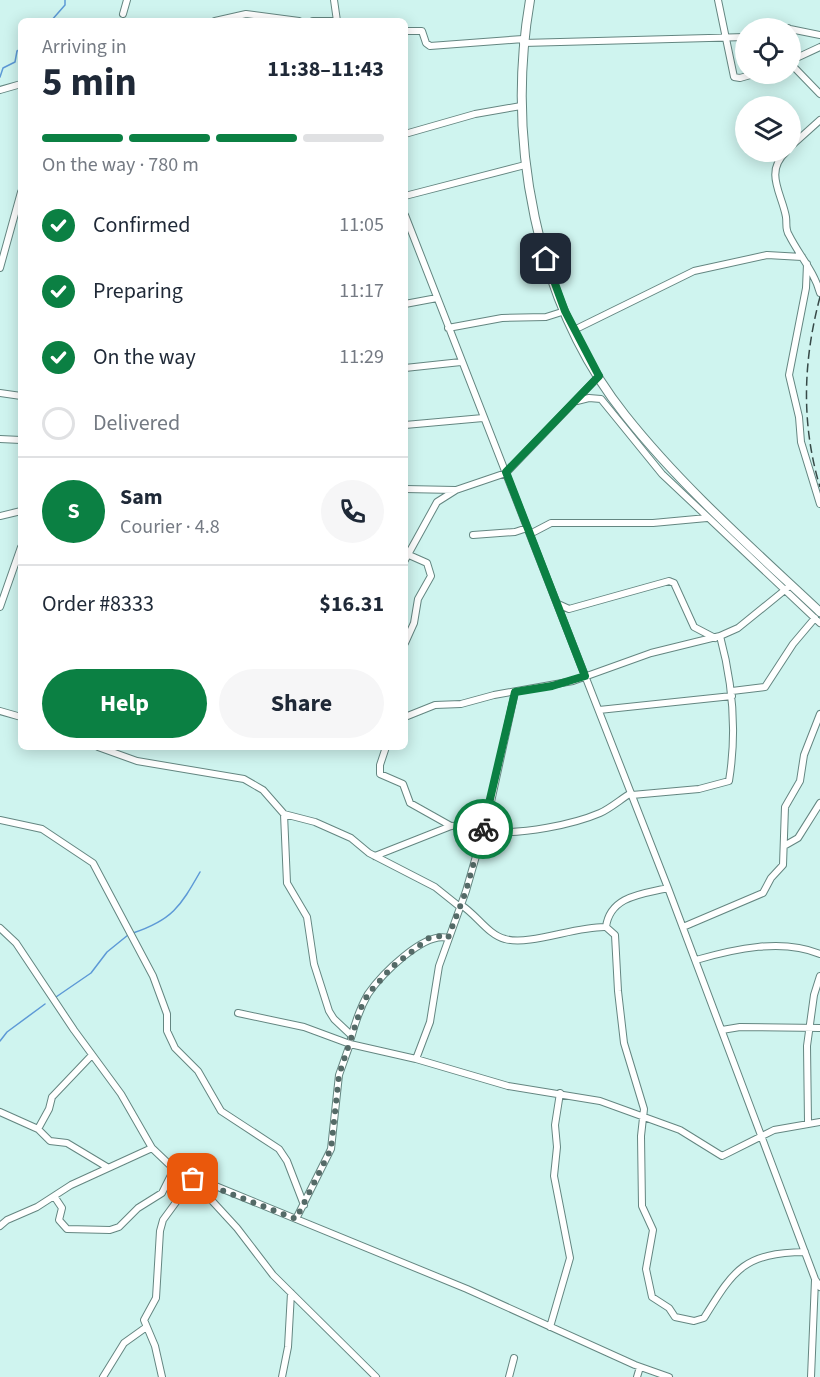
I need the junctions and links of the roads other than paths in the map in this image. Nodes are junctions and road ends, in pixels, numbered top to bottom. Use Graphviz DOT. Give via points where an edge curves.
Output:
graph roads {
  1 [pos="127,0"];
  2 [pos="334,0"];
  3 [pos="530,0"];
  4 [pos="718,0"];
  5 [pos="123,14"];
  6 [pos="228,18"];
  7 [pos="276,18"];
  8 [pos="337,18"];
  9 [pos="408,31"];
  10 [pos="801,31"];
  11 [pos="820,35"];
  12 [pos="726,38"];
  13 [pos="735,38"];
  14 [pos="523,40"];
  15 [pos="820,46"];
  16 [pos="801,56"];
  17 [pos="801,74"];
  18 [pos="735,78"];
  19 [pos="18,85"];
  20 [pos="0,90"];
  21 [pos="820,94"];
  22 [pos="521,106"];
  23 [pos="820,120"];
  24 [pos="408,133"];
  25 [pos="801,137"];
  26 [pos="777,162"];
  27 [pos="525,165"];
  28 [pos="408,194"];
  29 [pos="18,203"];
  30 [pos="408,222"];
  31 [pos="414,239"];
  32 [pos="408,240"];
  33 [pos="802,257"];
  34 [pos="807,264"];
  35 [pos="0,268"];
  36 [pos="820,293"];
  37 [pos="437,298"];
  38 [pos="408,303"];
  39 [pos="565,311"];
  40 [pos="448,327"];
  41 [pos="574,330"];
  42 [pos="461,362"];
  43 [pos="408,368"];
  44 [pos="599,376"];
  45 [pos="0,393"];
  46 [pos="18,396"];
  47 [pos="577,401"];
  48 [pos="483,418"];
  49 [pos="408,425"];
  50 [pos="0,439"];
  51 [pos="18,440"];
  52 [pos="506,472"];
  53 [pos="408,489"];
  54 [pos="456,490"];
  55 [pos="820,504"];
  56 [pos="18,512"];
  57 [pos="0,516"];
  58 [pos="707,518"];
  59 [pos="528,531"];
  60 [pos="473,535"];
  61 [pos="18,556"];
  62 [pos="408,556"];
  63 [pos="408,558"];
  64 [pos="787,587"];
  65 [pos="558,603"];
  66 [pos="0,607"];
  67 [pos="818,618"];
  68 [pos="408,636"];
  69 [pos="717,637"];
  70 [pos="585,676"];
  71 [pos="515,692"];
  72 [pos="732,694"];
  73 [pos="599,710"];
  74 [pos="0,711"];
  75 [pos="820,714"];
  76 [pos="18,716"];
  77 [pos="408,716"];
  78 [pos="106,750"];
  79 [pos="385,750"];
  80 [pos="632,794"];
  81 [pos="820,803"];
  82 [pos="284,814"];
  83 [pos="0,820"];
  84 [pos="451,826"];
  85 [pos="483,831"];
  86 [pos="784,846"];
  87 [pos="375,856"];
  88 [pos="668,888"];
  89 [pos="460,906"];
  90 [pos="606,927"];
  91 [pos="683,927"];
  92 [pos="0,928"];
  93 [pos="448,938"];
  94 [pos="820,954"];
  95 [pos="696,960"];
  96 [pos="820,976"];
  97 [pos="238,1013"];
  98 [pos="810,1028"];
  99 [pos="820,1028"];
  100 [pos="722,1030"];
  101 [pos="351,1035"];
  102 [pos="350,1044"];
  103 [pos="93,1055"];
  104 [pos="416,1059"];
  105 [pos="560,1093"];
  106 [pos="0,1112"];
  107 [pos="643,1117"];
  108 [pos="808,1122"];
  109 [pos="820,1122"];
  110 [pos="38,1129"];
  111 [pos="762,1135"];
  112 [pos="152,1148"];
  113 [pos="107,1167"];
  114 [pos="174,1169"];
  115 [pos="196,1180"];
  116 [pos="54,1196"];
  117 [pos="304,1205"];
  118 [pos="296,1219"];
  119 [pos="0,1226"];
  120 [pos="805,1252"];
  121 [pos="815,1280"];
  122 [pos="820,1287"];
  123 [pos="291,1293"];
  124 [pos="550,1327"];
  125 [pos="146,1328"];
  126 [pos="514,1358"];
  127 [pos="640,1367"];
  128 [pos="103,1377"];
  129 [pos="162,1377"];
  130 [pos="282,1377"];
  131 [pos="376,1377"];
  132 [pos="508,1377"];
  133 [pos="637,1377"];
  134 [pos="669,1377"];
  135 [pos="811,1377"];
  1 -- 5 [label="street"];
  2 -- 8 [label="street"];
  3 -- 14 [label="main road"];
  4 -- 12 [label="street"];
  6 -- 7 [label="street" via="246,14"];
  9 -- 14 [label="street" via="422,31 430,46"];
  10 -- 11 [label="street"];
  12 -- 13 [label="street"];
  12 -- 14 [label="street"];
  12 -- 18 [label="street"];
  14 -- 22 [label="main road"];
  15 -- 16 [label="street"];
  17 -- 21 [label="street"];
  19 -- 20 [label="street"];
  22 -- 24 [label="street"];
  22 -- 27 [label="main road"];
  23 -- 25 [label="street"];
  26 -- 33 [label="street" via="776,183 787,233"];
  27 -- 28 [label="street"];
  27 -- 39 [label="main road" via="541,243"];
  29 -- 35 [label="street"];
  30 -- 31 [label="street"];
  31 -- 32 [label="street"];
  31 -- 37 [label="street"];
  33 -- 34 [label="street"];
  33 -- 41 [label="street" via="767,255 694,271"];
  34 -- 36 [label="street"];
  34 -- 55 [label="street" via="789,375 801,442"];
  37 -- 38 [label="street"];
  37 -- 40 [label="street"];
  39 -- 40 [label="street" via="546,317 502,318"];
  39 -- 41 [label="main road"];
  40 -- 42 [label="street"];
  41 -- 44 [label="main road"];
  42 -- 43 [label="street"];
  42 -- 48 [label="street"];
  44 -- 47 [label="street"];
  44 -- 64 [label="main road" via="656,452"];
  45 -- 46 [label="street"];
  47 -- 52 [label="street"];
  47 -- 58 [label="street" via="601,399 662,474"];
  48 -- 49 [label="street"];
  48 -- 52 [label="street"];
  50 -- 51 [label="street"];
  52 -- 54 [label="street"];
  52 -- 59 [label="street"];
  53 -- 54 [label="street"];
  54 -- 62 [label="street" via="429,512"];
  56 -- 57 [label="street"];
  58 -- 59 [label="street" via="653,523 551,523"];
  58 -- 64 [label="street"];
  59 -- 60 [label="street"];
  59 -- 65 [label="street"];
  61 -- 66 [label="street"];
  63 -- 68 [label="street" via="427,563 431,576 418,599"];
  64 -- 67 [label="main road"];
  64 -- 69 [label="street" via="738,628"];
  65 -- 69 [label="street" via="569,609 669,581 674,583 694,627"];
  65 -- 70 [label="street"];
  67 -- 72 [label="street" via="793,644 765,687"];
  69 -- 70 [label="street" via="651,653"];
  69 -- 72 [label="street"];
  70 -- 71 [label="street"];
  70 -- 73 [label="street"];
  71 -- 77 [label="street" via="461,704 435,705"];
  71 -- 85 [label="street"];
  72 -- 73 [label="street"];
  72 -- 80 [label="street" via="734,738 728,783"];
  73 -- 80 [label="street"];
  74 -- 76 [label="street"];
  75 -- 86 [label="street" via="804,755 800,781 785,807"];
  78 -- 82 [label="street" via="137,761 244,779 262,790"];
  79 -- 84 [label="street" via="380,774 403,784 410,803"];
  80 -- 85 [label="street" via="602,812 571,822 503,832"];
  80 -- 88 [label="street"];
  81 -- 86 [label="street" via="798,838"];
  82 -- 87 [label="street" via="339,833"];
  82 -- 101 [label="street" via="287,883 307,918 314,964 329,1011"];
  83 -- 117 [label="street" via="42,829 93,863 153,976 167,1014 171,1042 198,1071 221,1111 279,1149"];
  84 -- 85 [label="street"];
  84 -- 87 [label="street"];
  85 -- 89 [label="street"];
  86 -- 91 [label="street" via="783,866 763,893"];
  87 -- 89 [label="street" via="426,881"];
  88 -- 90 [label="street" via="614,906"];
  88 -- 91 [label="street"];
  89 -- 90 [label="street" via="505,939"];
  89 -- 93 [label="street"];
  90 -- 107 [label="street" via="615,935 624,1043 642,1097"];
  91 -- 95 [label="street"];
  92 -- 103 [label="street" via="16,943"];
  93 -- 101 [label="street" via="429,938 382,977 361,1008"];
  93 -- 104 [label="street" via="436,975 430,1022"];
  94 -- 95 [label="street" via="803,947 739,949"];
  95 -- 100 [label="street"];
  96 -- 98 [label="street"];
  97 -- 102 [label="street" via="304,1027"];
  98 -- 99 [label="street"];
  98 -- 100 [label="street" via="740,1026"];
  98 -- 108 [label="street"];
  100 -- 111 [label="street"];
  101 -- 102 [label="street"];
  102 -- 104 [label="street"];
  102 -- 117 [label="street" via="335,1096 333,1141"];
  103 -- 110 [label="street" via="52,1096"];
  103 -- 112 [label="street" via="129,1106"];
  104 -- 105 [label="street" via="508,1086"];
  105 -- 107 [label="street" via="600,1101"];
  105 -- 124 [label="street" via="554,1176 570,1258"];
  106 -- 110 [label="street"];
  107 -- 111 [label="street" via="680,1130 722,1156"];
  107 -- 120 [label="street" via="642,1206 654,1236 646,1269 652,1298 674,1315 699,1321 738,1270 776,1253"];
  108 -- 109 [label="street"];
  108 -- 111 [label="street"];
  110 -- 113 [label="street" via="50,1141 67,1143"];
  111 -- 120 [label="street"];
  112 -- 113 [label="street"];
  112 -- 114 [label="street"];
  113 -- 116 [label="street"];
  114 -- 115 [label="street"];
  114 -- 116 [label="street" via="162,1193 110,1230 67,1229 60,1225 62,1208"];
  115 -- 118 [label="street"];
  115 -- 123 [label="street"];
  115 -- 125 [label="street" via="170,1209 160,1231 156,1298 144,1320"];
  116 -- 119 [label="street"];
  117 -- 118 [label="street"];
  118 -- 124 [label="street"];
  120 -- 121 [label="street"];
  121 -- 122 [label="street"];
  121 -- 135 [label="street"];
  123 -- 130 [label="street"];
  123 -- 131 [label="street"];
  124 -- 127 [label="street"];
  125 -- 128 [label="street" via="124,1343"];
  125 -- 129 [label="street"];
  126 -- 132 [label="street"];
  127 -- 133 [label="street"];
  127 -- 134 [label="street"];
}
